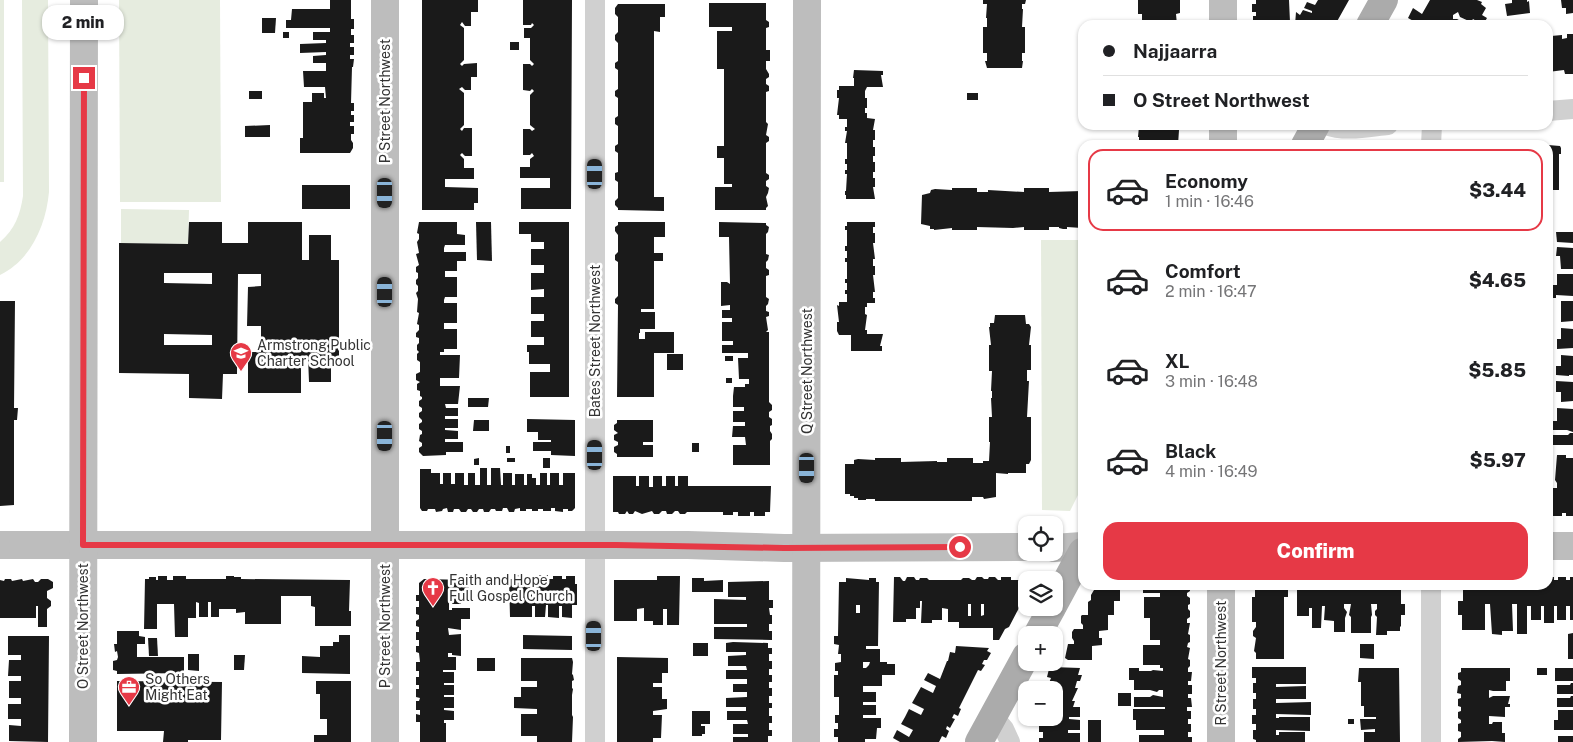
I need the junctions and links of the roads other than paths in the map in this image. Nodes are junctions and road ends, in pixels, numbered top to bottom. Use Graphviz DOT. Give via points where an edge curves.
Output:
graph roads {
  1 [pos="84,0"];
  2 [pos="385,0"];
  3 [pos="595,0"];
  4 [pos="807,0"];
  5 [pos="1223,0"];
  6 [pos="1384,0"];
  7 [pos="1223,20"];
  8 [pos="1373,20"];
  9 [pos="1573,109"];
  10 [pos="1553,111"];
  11 [pos="0,545"];
  12 [pos="83,545"];
  13 [pos="385,545"];
  14 [pos="594,545"];
  15 [pos="1078,546"];
  16 [pos="1553,546"];
  17 [pos="1573,546"];
  18 [pos="1018,547"];
  19 [pos="1063,547"];
  20 [pos="806,548"];
  21 [pos="1078,559"];
  22 [pos="1063,587"];
  23 [pos="1221,590"];
  24 [pos="1431,590"];
  25 [pos="1018,671"];
  26 [pos="993,716"];
  27 [pos="83,742"];
  28 [pos="385,742"];
  29 [pos="594,742"];
  30 [pos="806,742"];
  31 [pos="979,742"];
  32 [pos="1010,742"];
  33 [pos="1221,742"];
  34 [pos="1431,742"];
  1 -- 12 [label="street, O Street Northwest"];
  2 -- 13 [label="street, P Street Northwest"];
  3 -- 14 [label="street, Bates Street Northwest"];
  4 -- 20 [label="street, Q Street Northwest"];
  5 -- 7 [label="street"];
  6 -- 8 [label="main road"];
  9 -- 10 [label="street"];
  11 -- 12 [label="street"];
  12 -- 13 [label="street"];
  12 -- 27 [label="street, O Street Northwest"];
  13 -- 14 [label="street"];
  13 -- 28 [label="street, P Street Northwest"];
  14 -- 20 [label="street"];
  14 -- 29 [label="street, Bates Street Northwest"];
  15 -- 19 [label="street"];
  16 -- 17 [label="street"];
  18 -- 20 [label="street"];
  20 -- 30 [label="street, Q Street Northwest"];
  21 -- 22 [label="main road"];
  23 -- 33 [label="street, R Street Northwest"];
  24 -- 34 [label="street"];
  25 -- 26 [label="main road"];
  26 -- 31 [label="main road"];
  26 -- 32 [label="street"];
}
